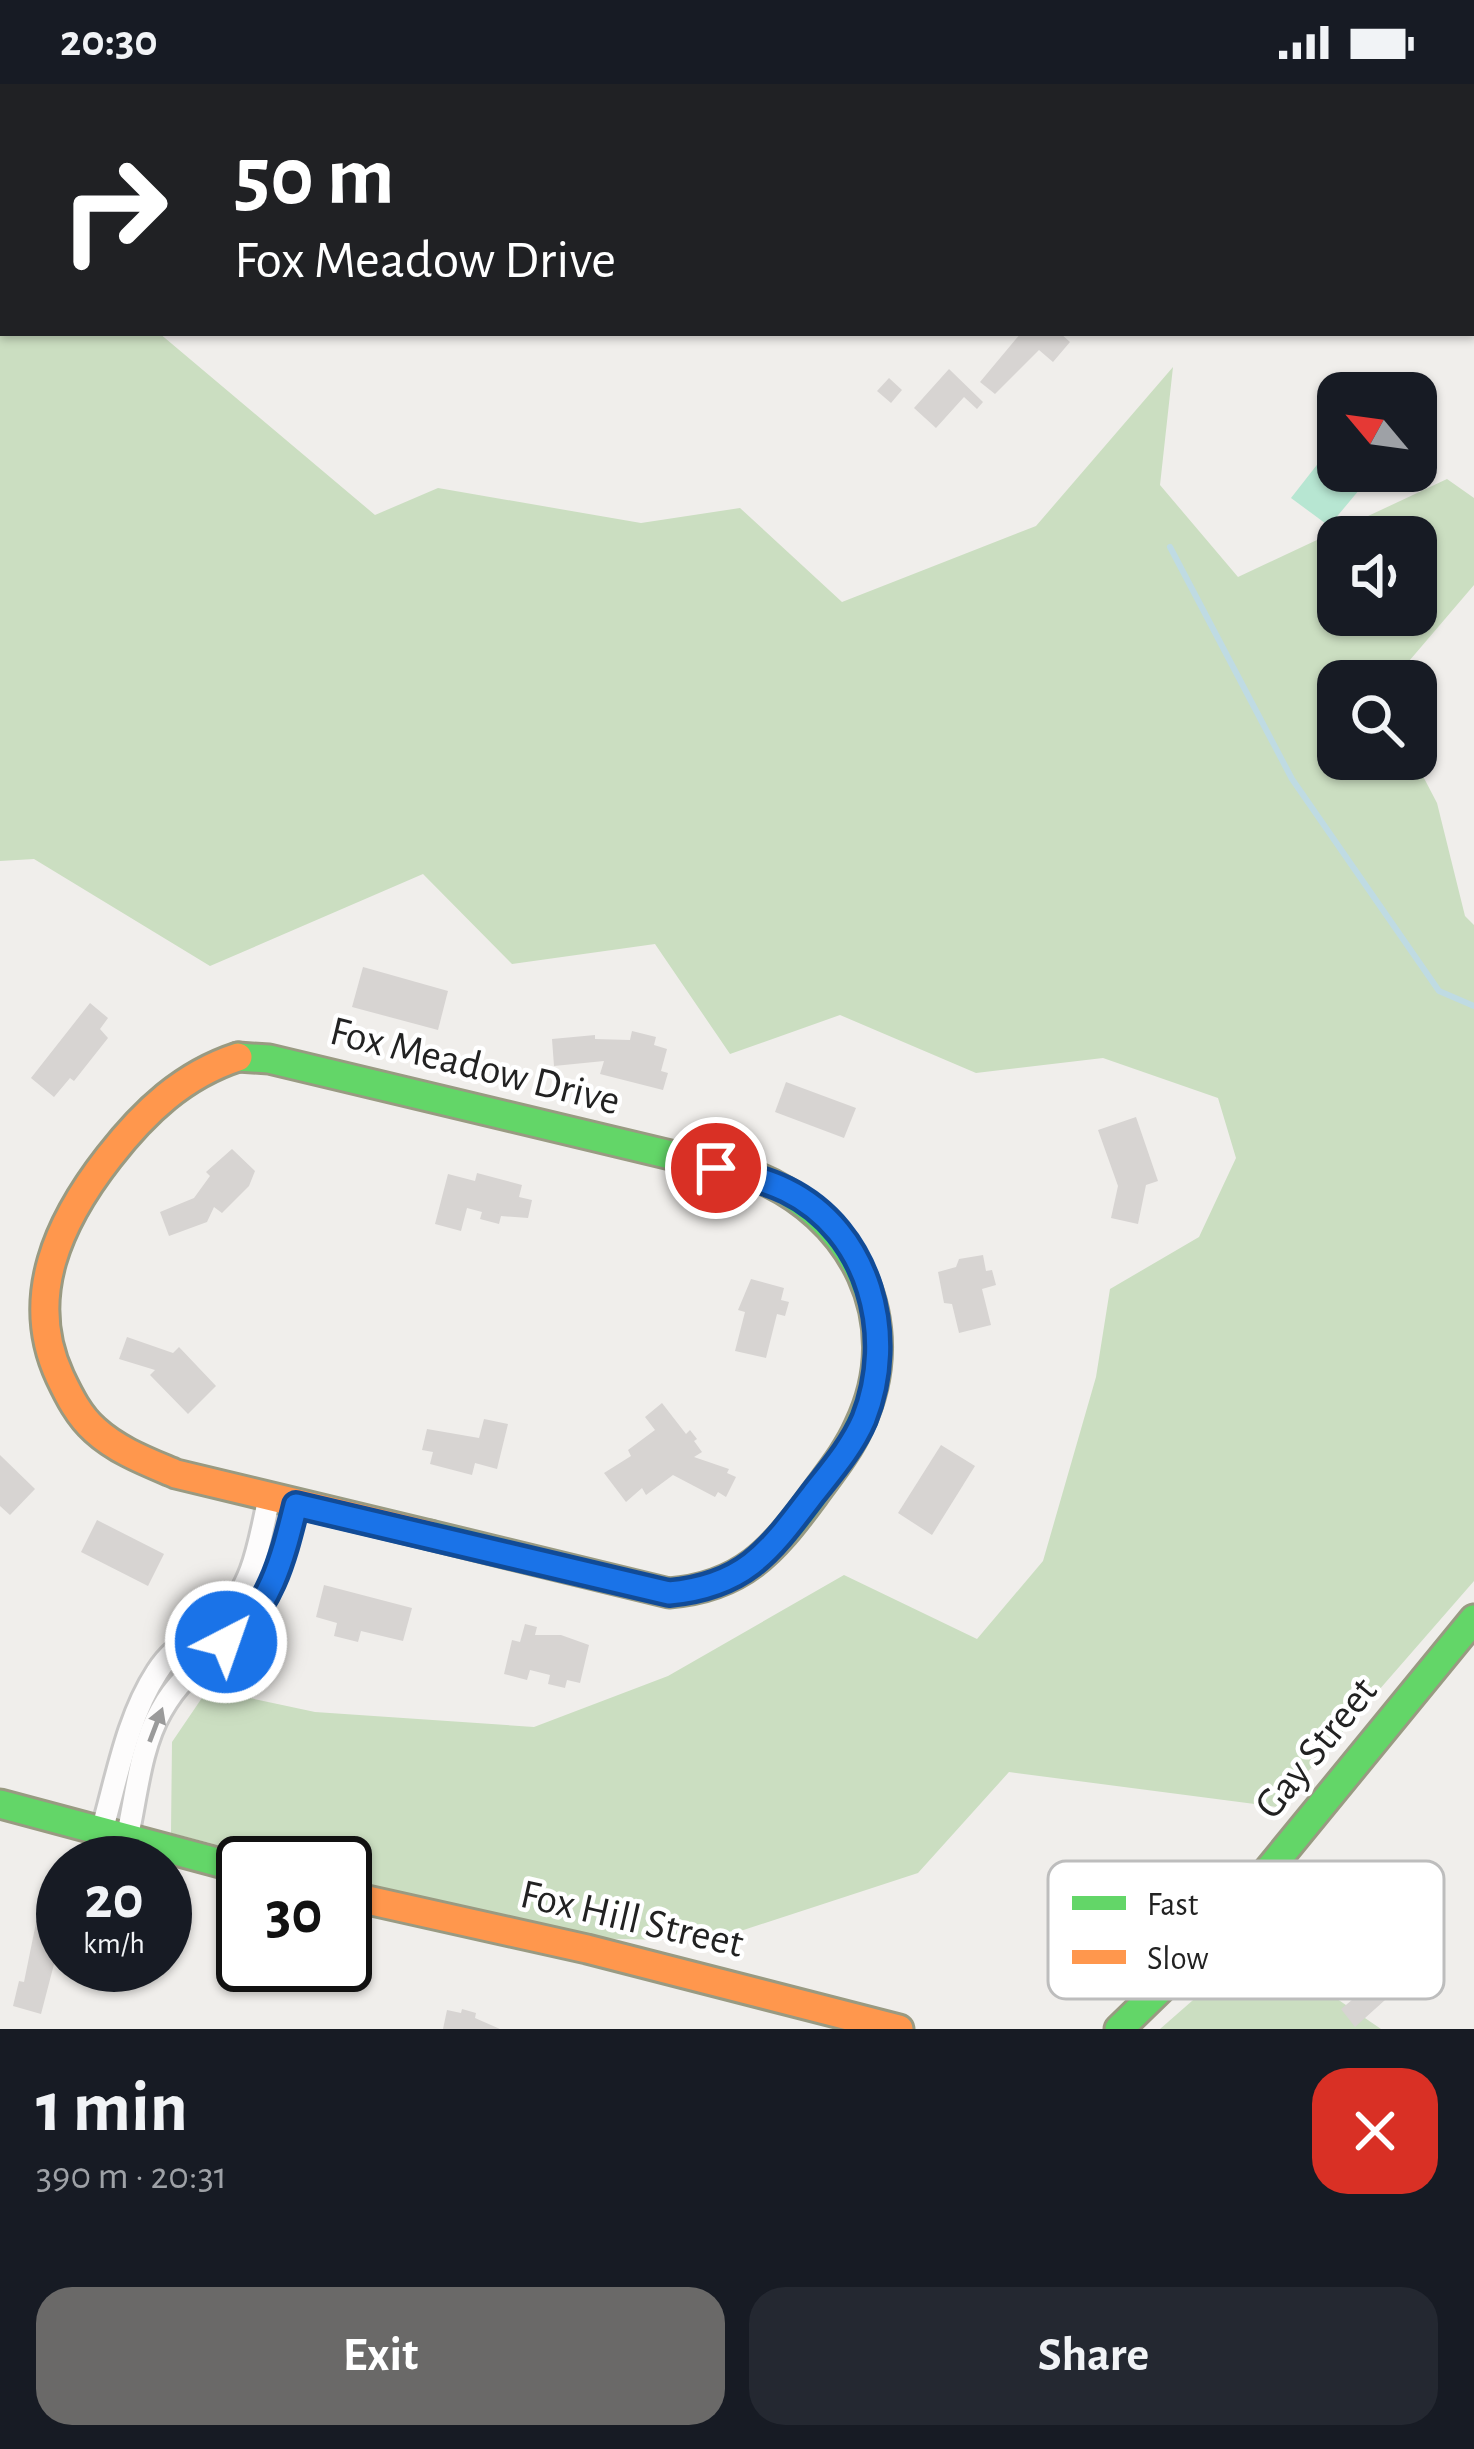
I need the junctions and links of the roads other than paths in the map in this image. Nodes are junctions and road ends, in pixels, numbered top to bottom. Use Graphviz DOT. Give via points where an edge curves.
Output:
graph roads {
  1 [pos="283,1502"];
  2 [pos="1474,1619"];
  3 [pos="0,1804"];
  4 [pos="115,1834"];
  5 [pos="1276,1861"];
  6 [pos="216,1862"];
  7 [pos="372,1901"];
  8 [pos="1150,1999"];
  9 [pos="899,2029"];
  10 [pos="1119,2029"];
  1 -- 1 [label="street, Fox Meadow Drive" via="176,1474 124,1451 91,1427 46,1343 42,1305 61,1224 121,1142 207,1065 269,1059 745,1175 808,1206 865,1274 879,1326 863,1420 780,1537 730,1581 669,1593 639,1588"];
  1 -- 4 [label="street" via="276,1577 244,1628 187,1674 158,1716"];
  2 -- 5 [label="street, Gay Street"];
  3 -- 4 [label="street"];
  4 -- 6 [label="street"];
  7 -- 9 [label="street, Fox Hill Street"];
  8 -- 10 [label="street, Gay Street"];
}
